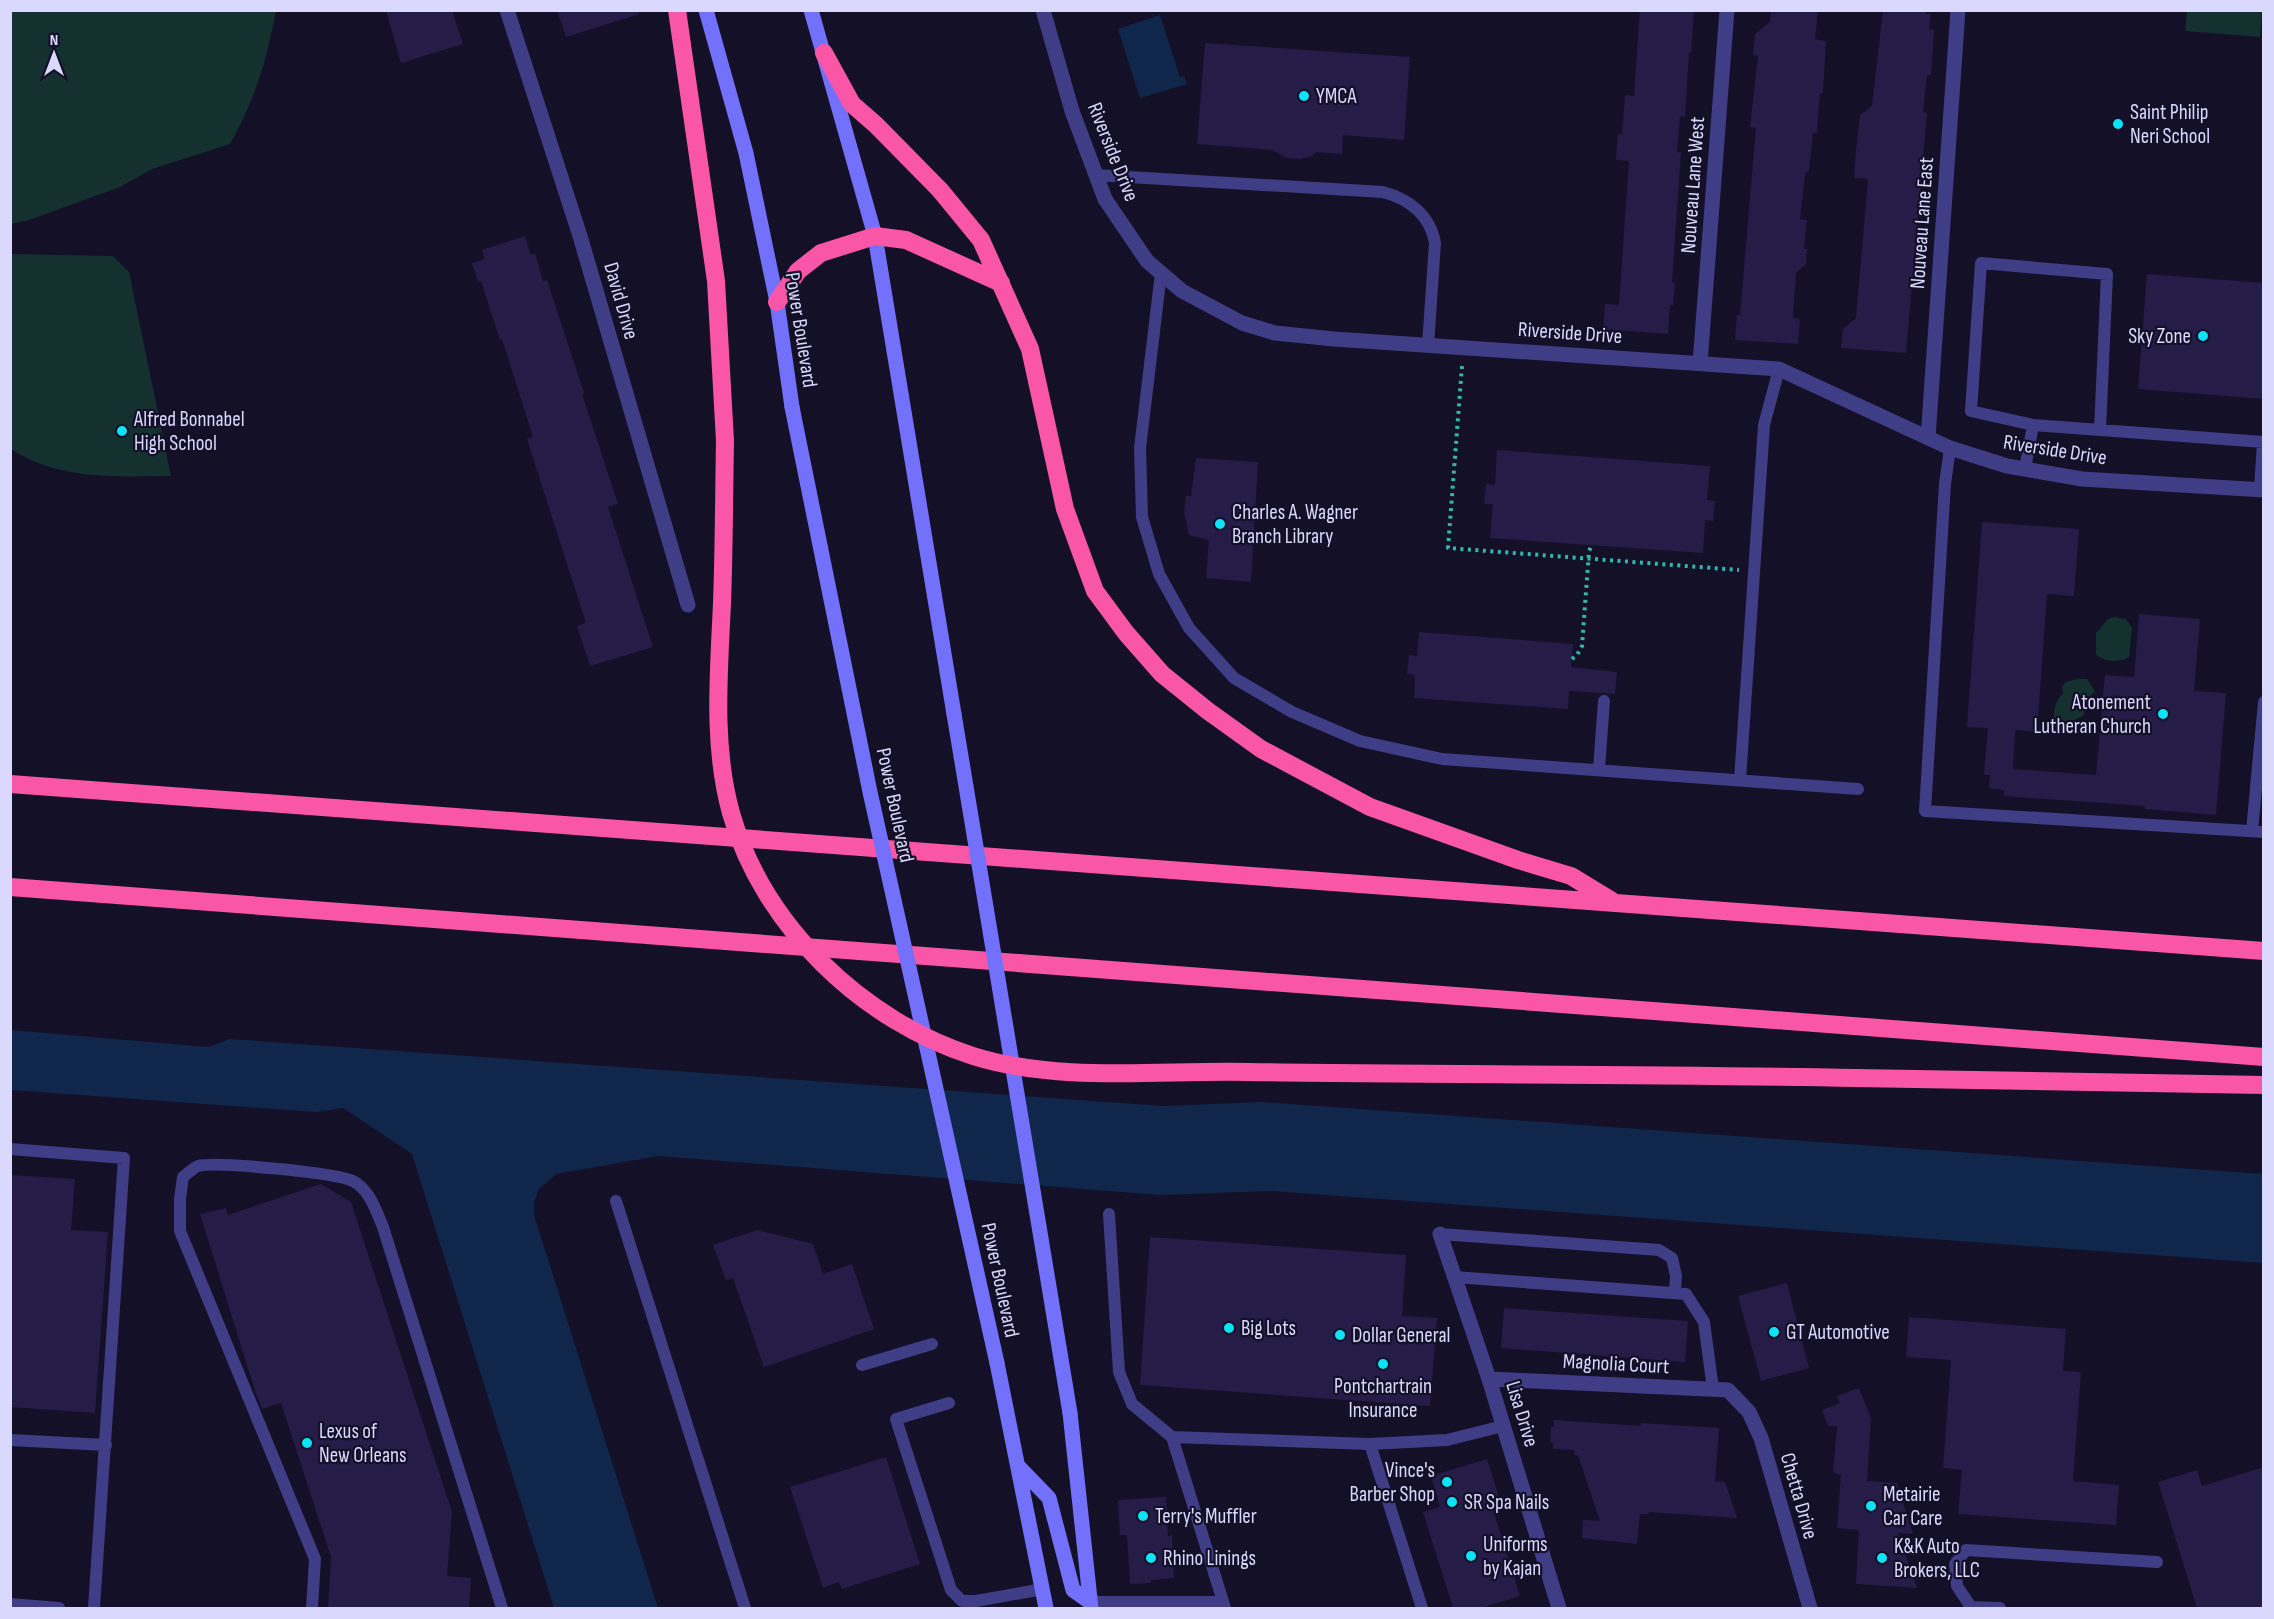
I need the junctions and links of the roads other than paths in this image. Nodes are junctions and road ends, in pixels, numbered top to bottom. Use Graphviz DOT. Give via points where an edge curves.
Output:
graph roads {
  1 [pos="507,10"];
  2 [pos="677,10"];
  3 [pos="706,10"];
  4 [pos="811,10"];
  5 [pos="1043,10"];
  6 [pos="1727,10"];
  7 [pos="1958,10"];
  8 [pos="824,53"];
  9 [pos="1095,175"];
  10 [pos="875,236"];
  11 [pos="1161,273"];
  12 [pos="1001,283"];
  13 [pos="777,302"];
  14 [pos="1428,345"];
  15 [pos="1700,363"];
  16 [pos="1779,369"];
  17 [pos="2033,425"];
  18 [pos="2100,430"];
  19 [pos="1928,438"];
  20 [pos="1950,448"];
  21 [pos="2025,469"];
  22 [pos="2262,490"];
  23 [pos="688,605"];
  24 [pos="1604,701"];
  25 [pos="2264,702"];
  26 [pos="1599,770"];
  27 [pos="1740,780"];
  28 [pos="10,784"];
  29 [pos="1858,789"];
  30 [pos="2258,831"];
  31 [pos="10,887"];
  32 [pos="1617,903"];
  33 [pos="2264,951"];
  34 [pos="2264,1057"];
  35 [pos="2264,1084"];
  36 [pos="10,1149"];
  37 [pos="616,1201"];
  38 [pos="1109,1214"];
  39 [pos="1440,1234"];
  40 [pos="1454,1278"];
  41 [pos="1675,1292"];
  42 [pos="932,1344"];
  43 [pos="862,1365"];
  44 [pos="1489,1379"];
  45 [pos="1713,1389"];
  46 [pos="1737,1401"];
  47 [pos="949,1403"];
  48 [pos="1503,1426"];
  49 [pos="1172,1437"];
  50 [pos="10,1440"];
  51 [pos="1370,1444"];
  52 [pos="106,1445"];
  53 [pos="1018,1466"];
  54 [pos="2157,1562"];
  55 [pos="1043,1589"];
  56 [pos="951,1590"];
  57 [pos="10,1604"];
  58 [pos="1091,1605"];
  59 [pos="1224,1605"];
  60 [pos="59,1608"];
  61 [pos="94,1608"];
  62 [pos="312,1608"];
  63 [pos="502,1608"];
  64 [pos="744,1608"];
  65 [pos="956,1608"];
  66 [pos="1046,1608"];
  67 [pos="1422,1608"];
  68 [pos="1559,1608"];
  69 [pos="1810,1608"];
  70 [pos="2000,1608"];
  1 -- 23 [label="street, David Drive" via="580,236"];
  2 -- 35 [label="highway, bridge" via="716,281 725,441 720,753 731,813 753,867 784,921 814,956 892,1018 975,1056 1066,1071"];
  3 -- 13 [label="main road, Power Boulevard" via="746,153"];
  4 -- 8 [label="main road"];
  5 -- 9 [label="street, Riverside Drive"];
  6 -- 15 [label="street, Nouveau Lane West"];
  7 -- 19 [label="street, Nouveau Lane East"];
  8 -- 10 [label="main road"];
  8 -- 12 [label="highway" via="852,104 940,190 981,240"];
  9 -- 11 [label="street, Riverside Drive" via="1105,199 1147,261"];
  9 -- 14 [label="lane" via="1383,192 1396,196 1424,216 1432,229 1435,243"];
  10 -- 12 [label="highway" via="906,240"];
  10 -- 13 [label="highway" via="821,253 798,271"];
  10 -- 58 [label="main road, bridge" via="1070,1413"];
  11 -- 14 [label="street, Riverside Drive" via="1208,306 1242,323 1275,333"];
  11 -- 26 [label="lane" via="1140,448 1142,517 1159,574 1189,628 1234,678 1292,712 1360,741 1442,759"];
  12 -- 32 [label="highway" via="1030,349 1065,509 1095,591 1162,674 1261,749 1370,807 1570,876"];
  13 -- 53 [label="main road, Power Boulevard, bridge" via="792,407 870,792"];
  14 -- 15 [label="street, Riverside Drive"];
  15 -- 16 [label="street, Riverside Drive"];
  16 -- 19 [label="street, Riverside Drive"];
  16 -- 27 [label="lane" via="1764,425"];
  17 -- 18 [label="lane"];
  17 -- 18 [label="lane" via="1971,411 1981,263 2107,274"];
  17 -- 21 [label="lane"];
  18 -- 22 [label="lane" via="2263,442"];
  19 -- 20 [label="street, Riverside Drive"];
  20 -- 21 [label="street, Riverside Drive"];
  20 -- 30 [label="lane" via="1925,812"];
  21 -- 22 [label="street, Riverside Drive" via="2082,479"];
  24 -- 26 [label="lane"];
  25 -- 30 [label="lane"];
  26 -- 27 [label="lane"];
  27 -- 29 [label="lane"];
  28 -- 32 [label="highway"];
  31 -- 34 [label="highway"];
  32 -- 33 [label="highway"];
  36 -- 52 [label="lane" via="124,1158"];
  37 -- 64 [label="lane"];
  38 -- 49 [label="lane" via="1119,1372 1132,1404"];
  39 -- 40 [label="street, Lisa Drive"];
  39 -- 41 [label="lane" via="1659,1250 1672,1258 1677,1276"];
  40 -- 41 [label="lane"];
  40 -- 44 [label="street, Lisa Drive"];
  41 -- 45 [label="lane" via="1686,1294 1704,1322"];
  42 -- 43 [label="lane"];
  44 -- 45 [label="street, Magnolia Court"];
  44 -- 48 [label="street, Lisa Drive"];
  45 -- 46 [label="street, Magnolia Court" via="1728,1390"];
  46 -- 69 [label="street, Chetta Drive" via="1749,1412 1761,1438"];
  47 -- 56 [label="lane" via="896,1419"];
  48 -- 51 [label="lane" via="1447,1440"];
  48 -- 68 [label="street, Lisa Drive"];
  49 -- 51 [label="lane"];
  49 -- 59 [label="lane"];
  50 -- 52 [label="lane"];
  51 -- 67 [label="lane"];
  52 -- 61 [label="lane"];
  53 -- 55 [label="main road, Power Boulevard"];
  53 -- 58 [label="main road" via="1049,1498 1073,1590"];
  54 -- 70 [label="lane" via="1966,1550 1955,1564 1957,1586 1971,1607"];
  55 -- 56 [label="lane" via="976,1601 962,1601"];
  55 -- 66 [label="main road, Power Boulevard"];
  56 -- 65 [label="lane"];
  57 -- 60 [label="lane"];
  58 -- 59 [label="lane"];
  62 -- 63 [label="lane" via="315,1559 180,1231 183,1177 196,1166 329,1174 355,1182 370,1198"];
}
